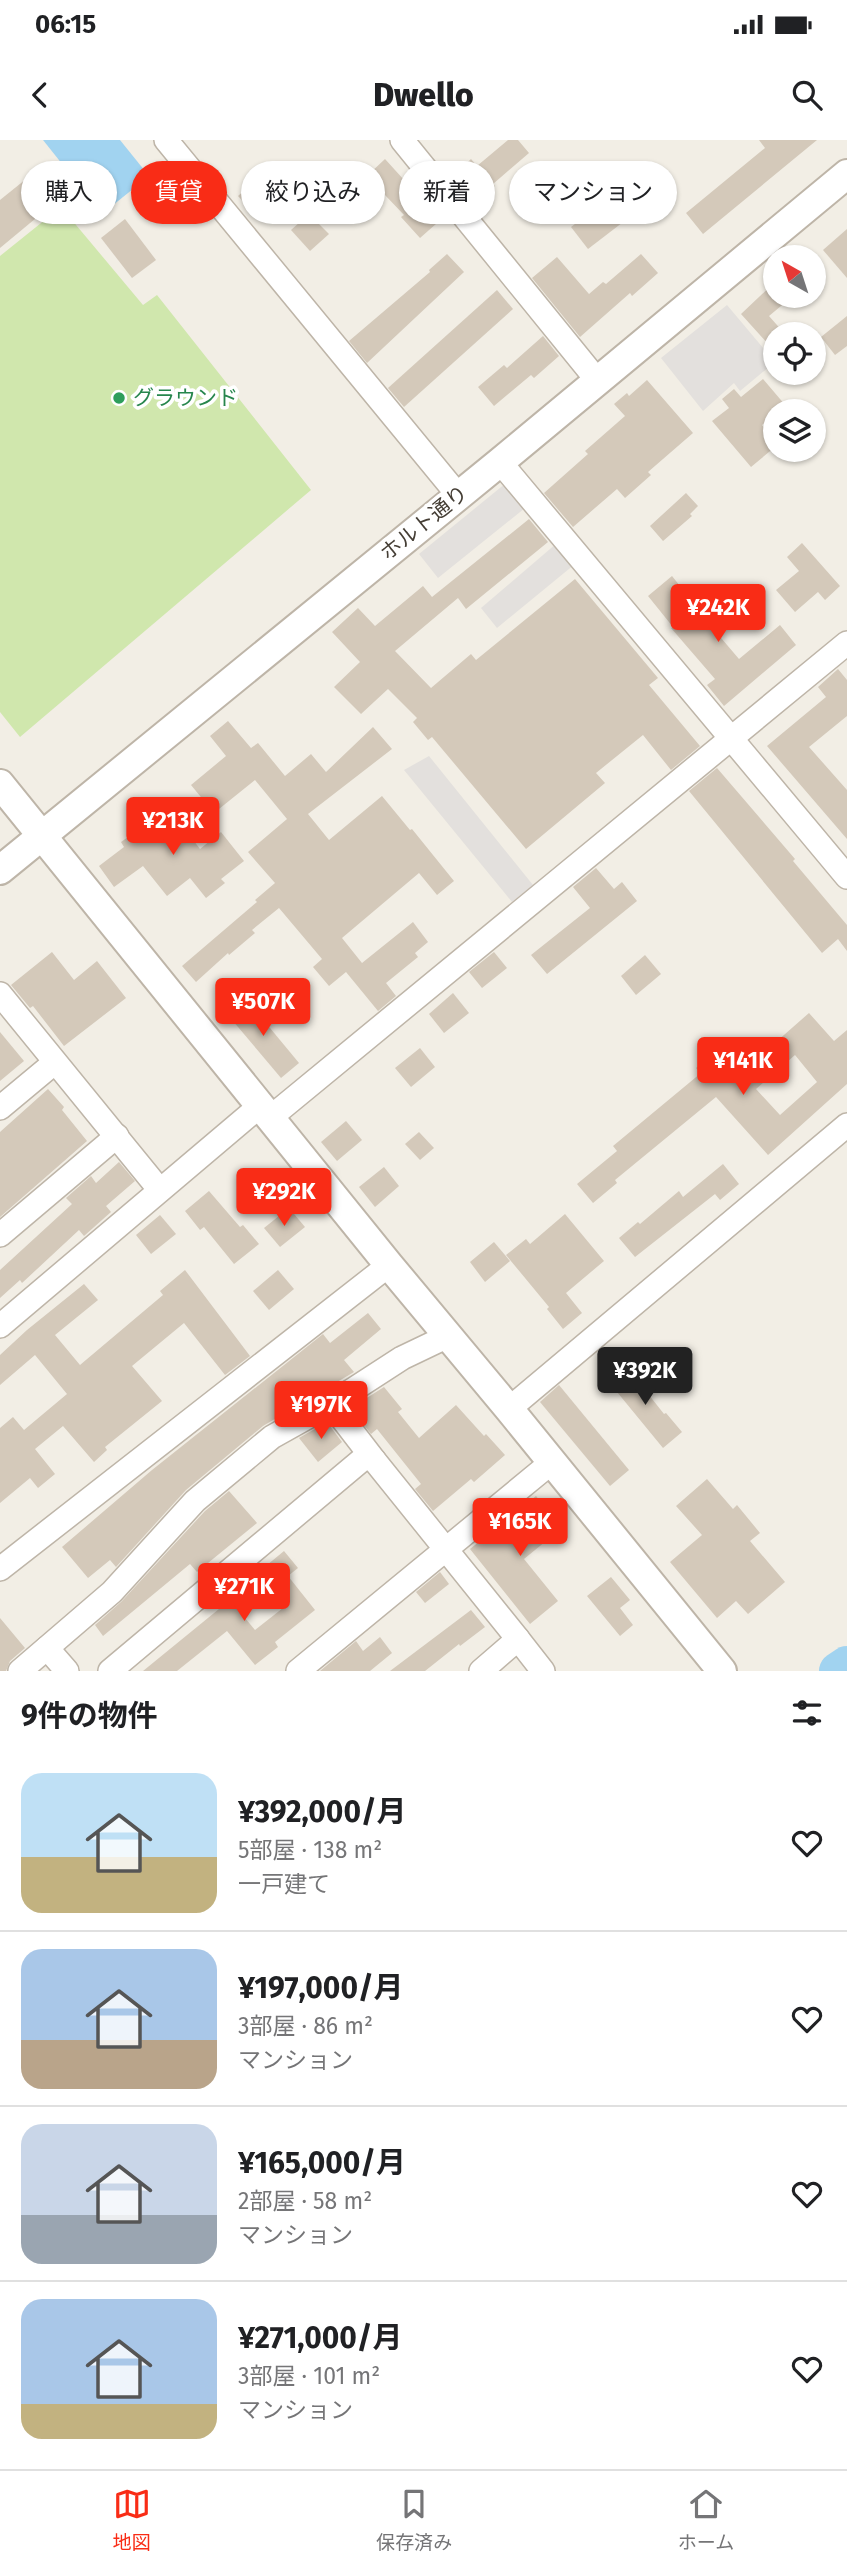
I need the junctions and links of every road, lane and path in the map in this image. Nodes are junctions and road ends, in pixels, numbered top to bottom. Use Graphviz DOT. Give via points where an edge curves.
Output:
graph roads {
  1 [pos="166,140"];
  2 [pos="402,140"];
  3 [pos="847,174"];
  4 [pos="597,380"];
  5 [pos="500,462"];
  6 [pos="458,495"];
  7 [pos="847,643"];
  8 [pos="731,736"];
  9 [pos="0,784"];
  10 [pos="42,836"];
  11 [pos="0,870"];
  12 [pos="847,877"];
  13 [pos="0,994"];
  14 [pos="54,1063"];
  15 [pos="0,1108"];
  16 [pos="266,1111"];
  17 [pos="847,1125"];
  18 [pos="117,1136"];
  19 [pos="159,1189"];
  20 [pos="0,1235"];
  21 [pos="389,1265"];
  22 [pos="0,1325"];
  23 [pos="448,1336"];
  24 [pos="331,1404"];
  25 [pos="509,1409"];
  26 [pos="374,1460"];
  27 [pos="552,1462"];
  28 [pos="446,1549"];
  29 [pos="0,1569"];
  30 [pos="518,1639"];
  31 [pos="47,1648"];
  32 [pos="20,1671"];
  33 [pos="67,1671"];
  34 [pos="110,1671"];
  35 [pos="298,1671"];
  36 [pos="481,1671"];
  37 [pos="544,1671"];
  38 [pos="722,1671"];
  1 -- 6 [label="street"];
  2 -- 4 [label="street"];
  3 -- 4 [label="street, ホルト通り"];
  4 -- 5 [label="street, ホルト通り"];
  5 -- 6 [label="street, ホルト通り"];
  5 -- 8 [label="street"];
  6 -- 10 [label="street, ホルト通り"];
  7 -- 8 [label="street"];
  8 -- 12 [label="street"];
  8 -- 16 [label="street"];
  9 -- 10 [label="street"];
  10 -- 11 [label="street, ホルト通り"];
  10 -- 16 [label="street"];
  13 -- 14 [label="street"];
  14 -- 15 [label="street"];
  14 -- 18 [label="street"];
  16 -- 19 [label="street"];
  16 -- 21 [label="street"];
  17 -- 25 [label="street"];
  18 -- 19 [label="street"];
  18 -- 20 [label="street"];
  19 -- 22 [label="street"];
  21 -- 23 [label="street"];
  21 -- 29 [label="street"];
  23 -- 24 [label="street" via="402,1358"];
  23 -- 25 [label="street"];
  24 -- 26 [label="street"];
  24 -- 31 [label="street" via="272,1437 238,1463 112,1591"];
  25 -- 27 [label="street"];
  26 -- 28 [label="street"];
  26 -- 34 [label="street" via="364,1458"];
  27 -- 28 [label="street"];
  27 -- 38 [label="street"];
  28 -- 30 [label="street"];
  28 -- 35 [label="street"];
  30 -- 36 [label="street"];
  30 -- 37 [label="street"];
  31 -- 32 [label="street"];
  31 -- 33 [label="street"];
}
